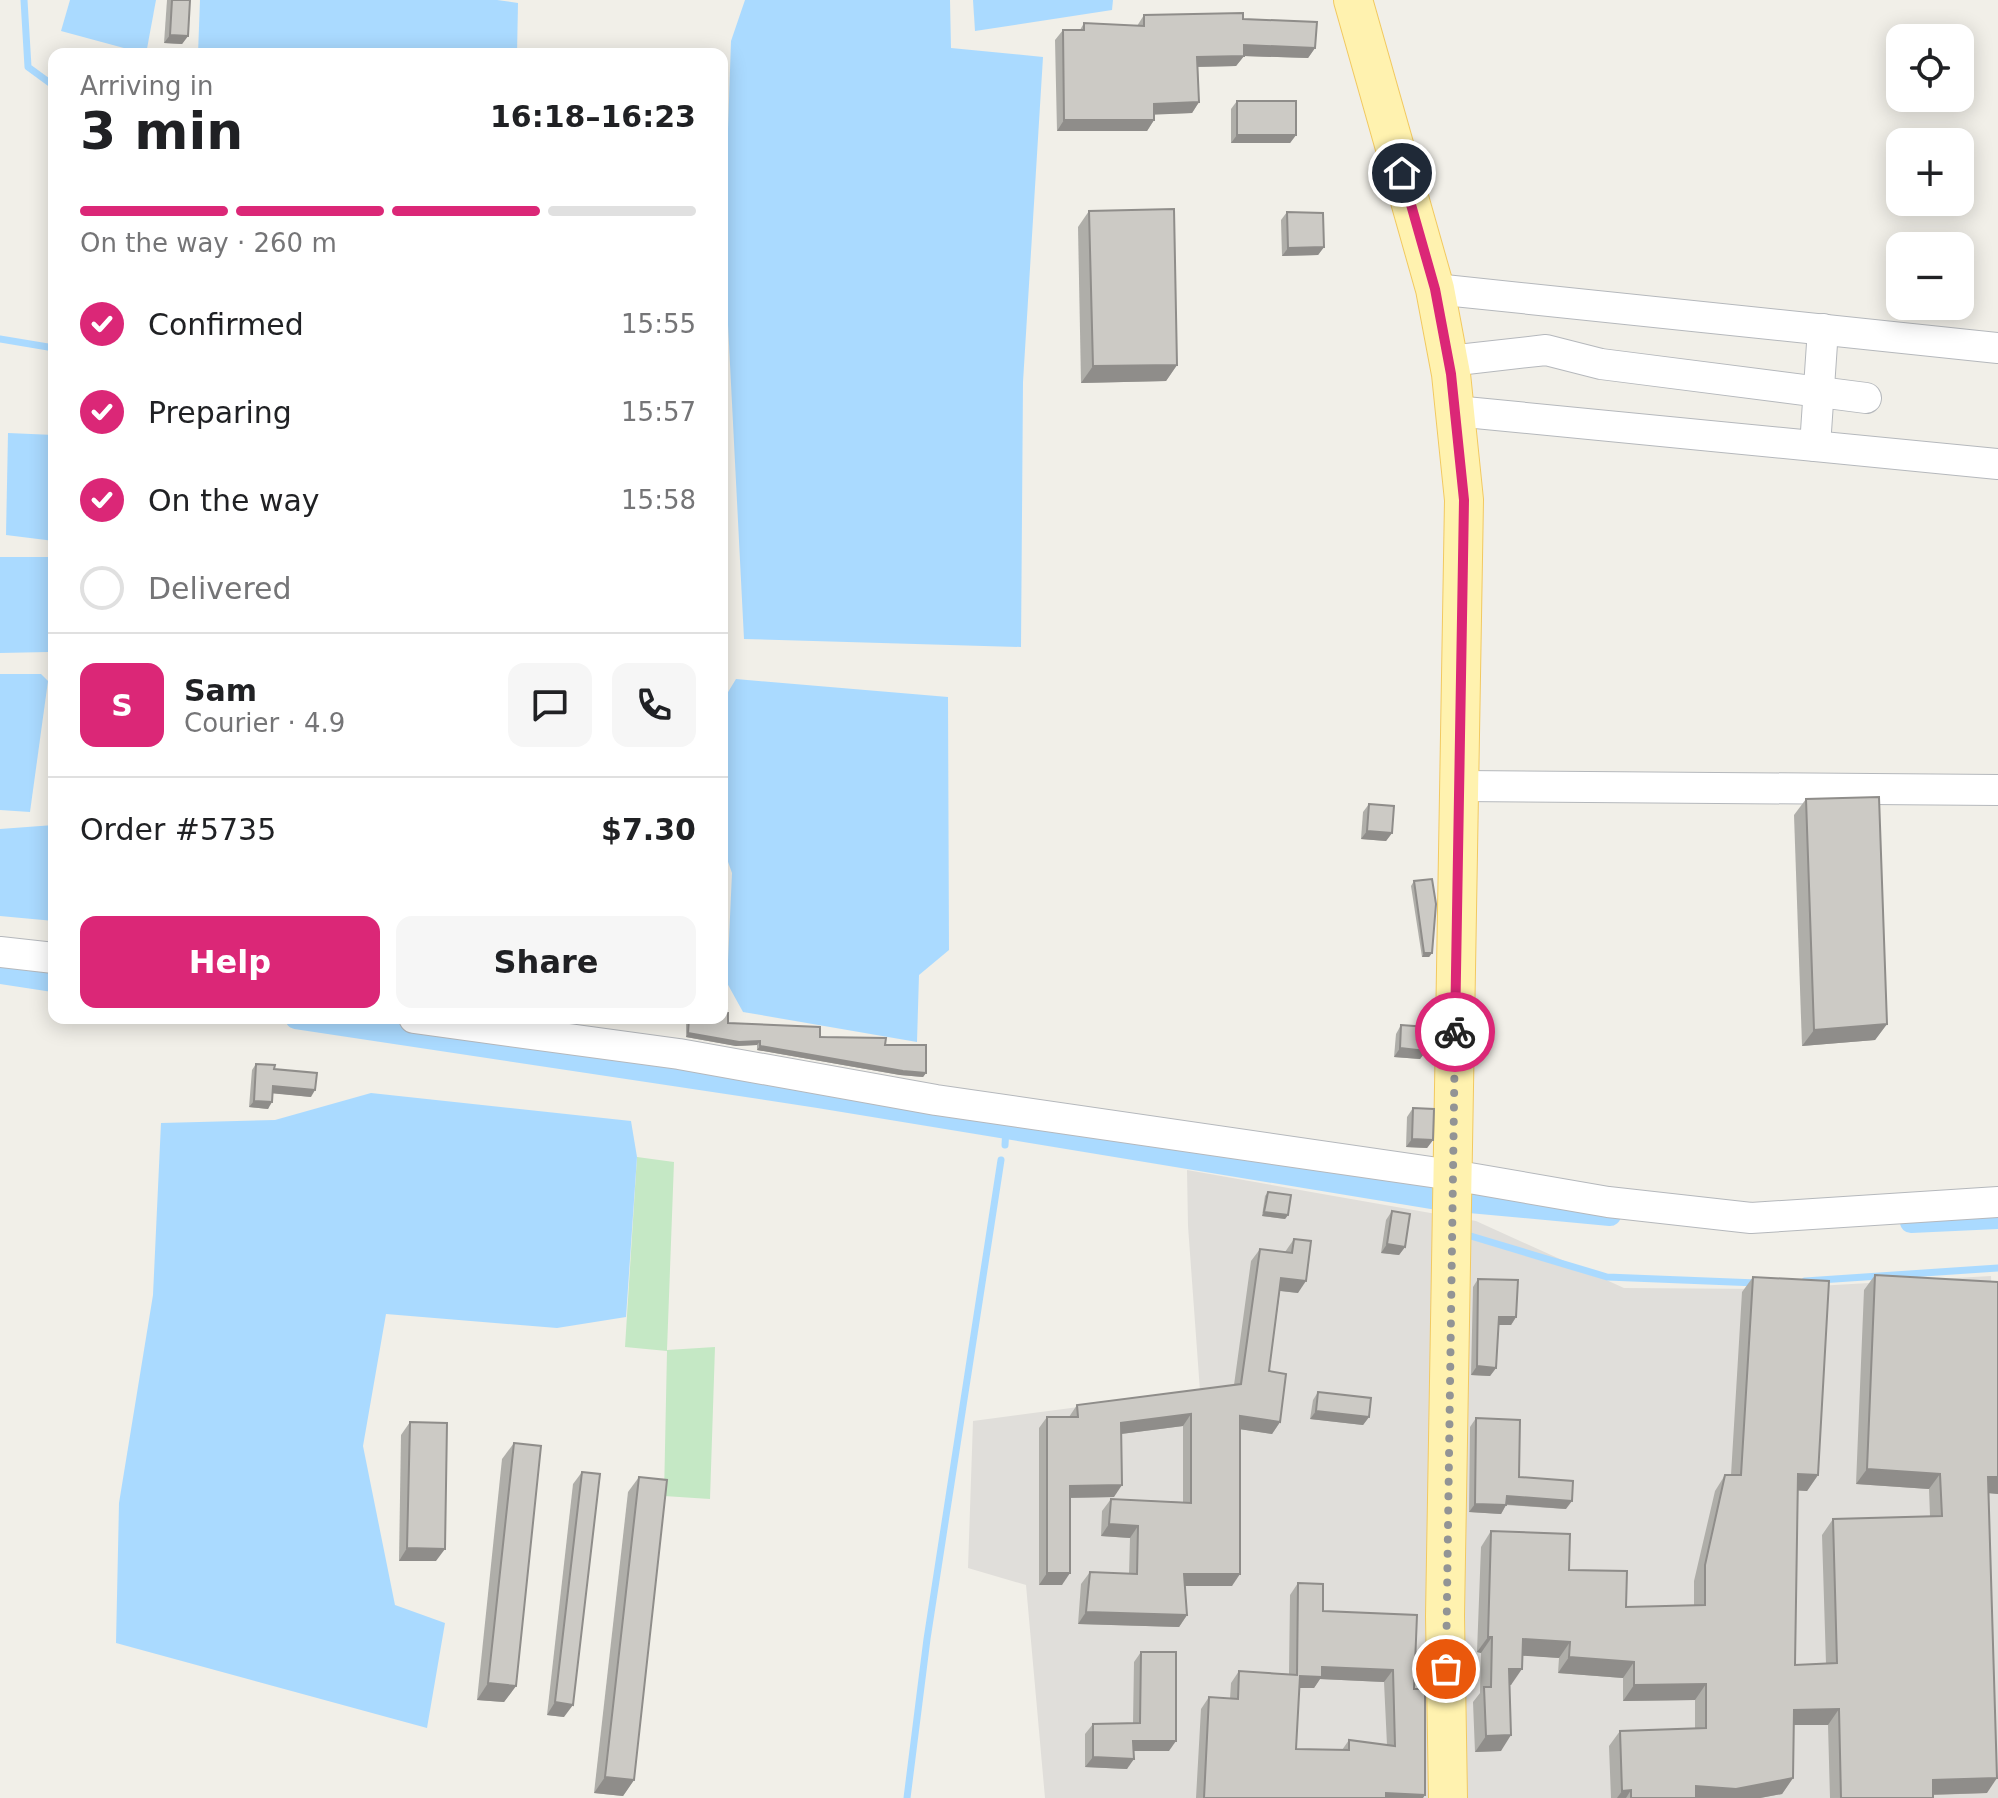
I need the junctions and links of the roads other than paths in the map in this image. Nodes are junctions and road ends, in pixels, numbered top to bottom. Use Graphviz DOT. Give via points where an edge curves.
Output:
graph roads {
  1 [pos="1353,0"];
  2 [pos="1435,289"];
  3 [pos="1823,329"];
  4 [pos="1998,348"];
  5 [pos="1449,361"];
  6 [pos="1819,392"];
  7 [pos="1866,398"];
  8 [pos="1455,411"];
  9 [pos="1815,446"];
  10 [pos="1998,464"];
  11 [pos="1461,786"];
  12 [pos="1998,790"];
  13 [pos="0,952"];
  14 [pos="48,957"];
  15 [pos="458,1024"];
  16 [pos="1452,1196"];
  17 [pos="1998,1202"];
  18 [pos="1448,1798"];
  1 -- 2 [label="main road"];
  2 -- 3 [label="street"];
  2 -- 5 [label="main road"];
  3 -- 4 [label="street"];
  3 -- 6 [label="street"];
  5 -- 6 [label="street" via="1546,350 1601,364"];
  5 -- 8 [label="main road"];
  6 -- 7 [label="street"];
  6 -- 9 [label="street"];
  8 -- 9 [label="street"];
  8 -- 11 [label="main road" via="1464,500"];
  9 -- 10 [label="street"];
  11 -- 12 [label="street"];
  11 -- 16 [label="main road"];
  13 -- 14 [label="street"];
  15 -- 16 [label="street" via="679,1054"];
  16 -- 17 [label="street" via="1608,1202 1751,1218"];
  16 -- 18 [label="main road" via="1445,1616"];
}
